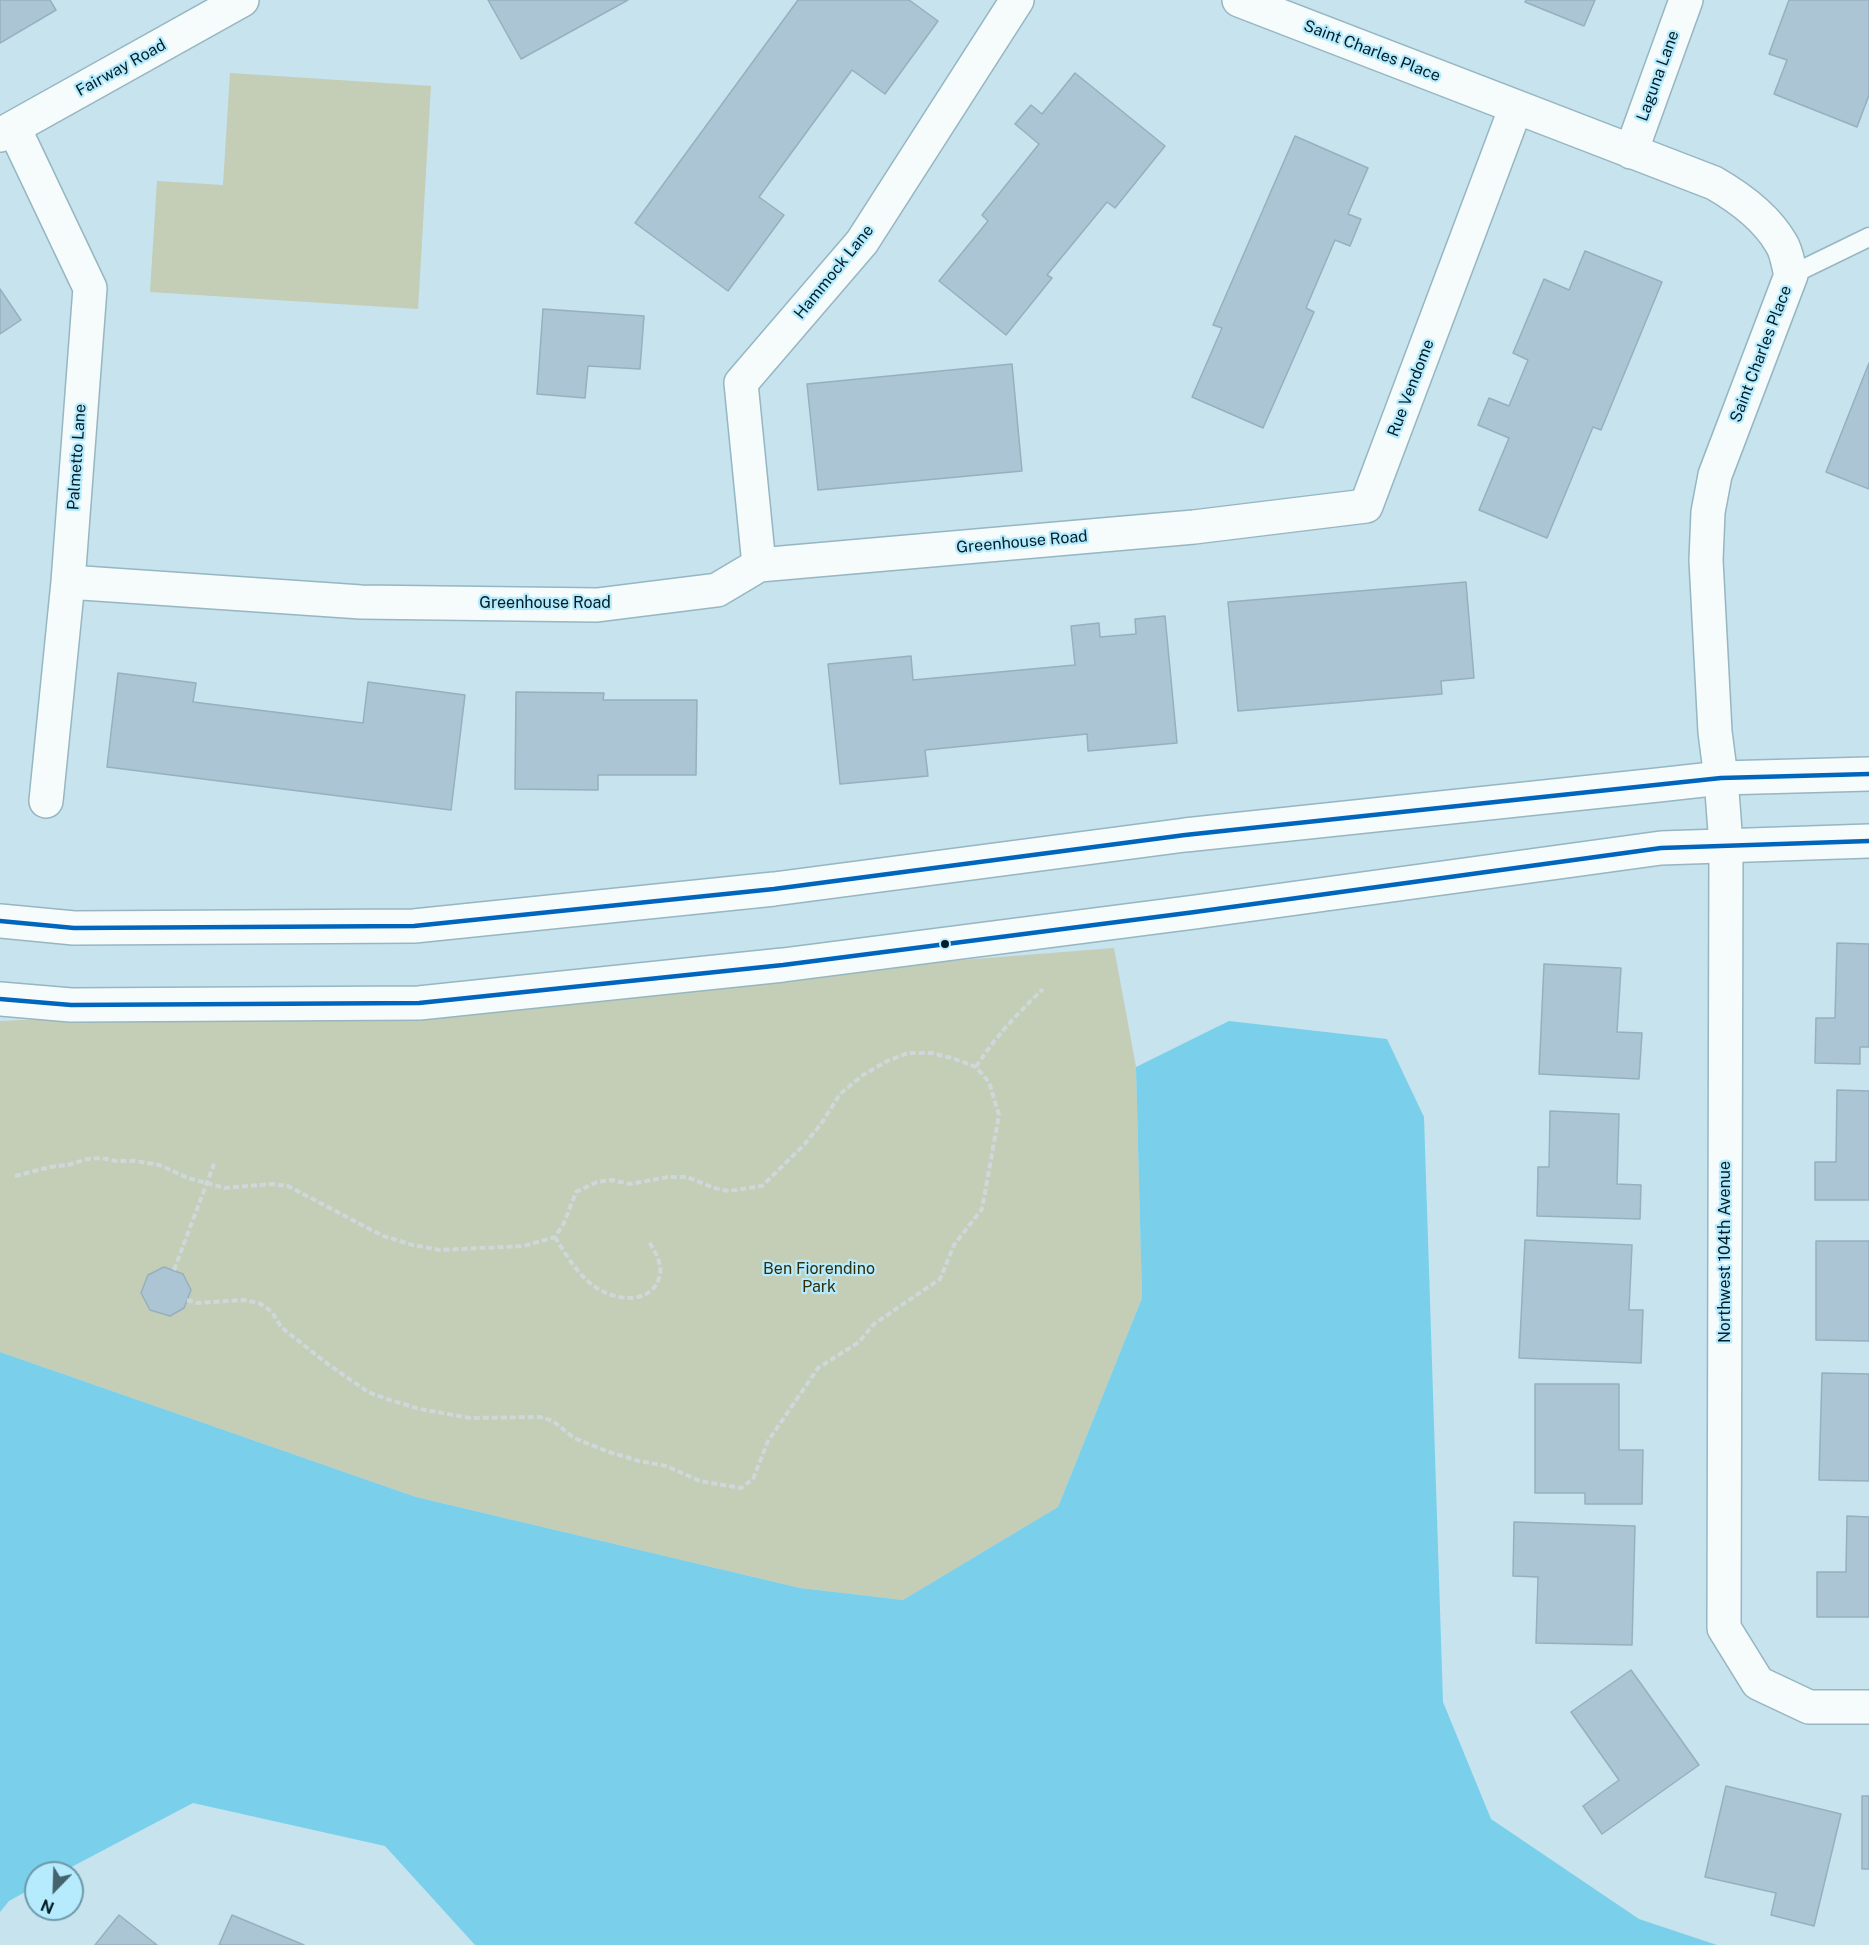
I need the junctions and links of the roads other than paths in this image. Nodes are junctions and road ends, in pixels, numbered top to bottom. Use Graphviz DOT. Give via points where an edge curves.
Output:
graph roads {
  1 [pos="242,0"];
  2 [pos="1017,0"];
  3 [pos="1239,0"];
  4 [pos="1686,0"];
  5 [pos="1516,107"];
  6 [pos="7,132"];
  7 [pos="1631,152"];
  8 [pos="1869,237"];
  9 [pos="1791,275"];
  10 [pos="1194,527"];
  11 [pos="759,565"];
  12 [pos="68,582"];
  13 [pos="1869,774"];
  14 [pos="1721,778"];
  15 [pos="46,801"];
  16 [pos="1724,811"];
  17 [pos="1869,841"];
  18 [pos="1726,845"];
  19 [pos="0,921"];
  20 [pos="0,999"];
  21 [pos="1869,1707"];
  1 -- 6 [label="street, Fairway Road"];
  2 -- 11 [label="street, Hammock Lane" via="862,242 741,384"];
  3 -- 5 [label="street, Saint Charles Place"];
  4 -- 7 [label="street, Laguna Lane"];
  5 -- 7 [label="street, Saint Charles Place"];
  5 -- 10 [label="street, Rue Vendome" via="1366,506"];
  6 -- 12 [label="street, Palmetto Lane" via="90,288"];
  7 -- 9 [label="street, Saint Charles Place" via="1714,183 1737,196 1764,220 1782,244"];
  8 -- 9 [label="lane"];
  9 -- 14 [label="street, Saint Charles Place" via="1715,475 1708,512 1706,560"];
  10 -- 11 [label="street, Greenhouse Road"];
  11 -- 12 [label="street, Greenhouse Road" via="717,590 597,605 361,602"];
  12 -- 15 [label="street, Palmetto Lane"];
  13 -- 14 [label="street"];
  14 -- 16 [label="street, Saint Charles Place"];
  14 -- 19 [label="street" via="1185,836 774,889 414,926 74,928"];
  16 -- 18 [label="street, Northwest 104th Avenue"];
  17 -- 18 [label="street"];
  18 -- 20 [label="street" via="1661,848 783,965 429,1002 71,1005"];
  18 -- 21 [label="street, Northwest 104th Avenue" via="1724,1628 1758,1683 1809,1707"];
}
